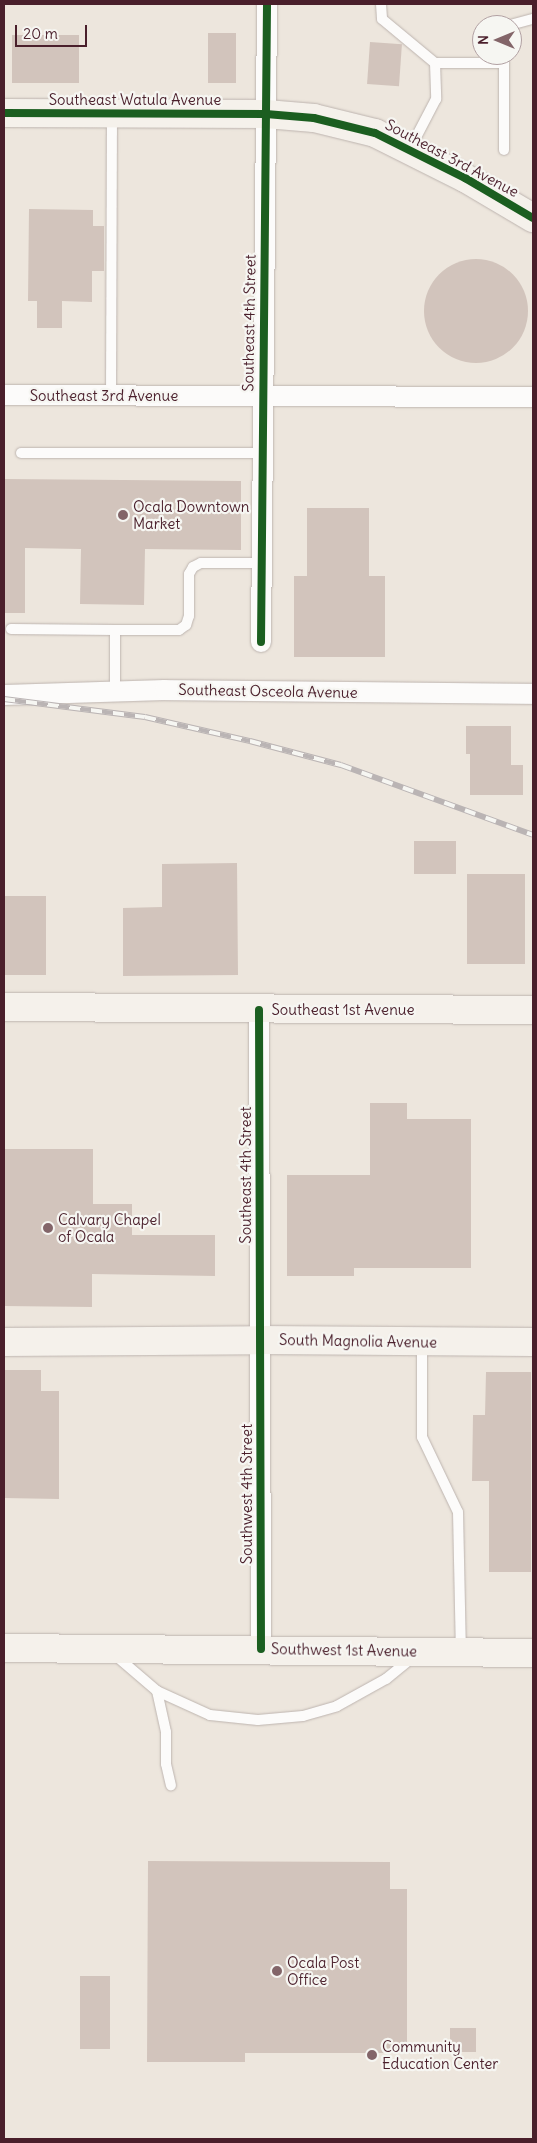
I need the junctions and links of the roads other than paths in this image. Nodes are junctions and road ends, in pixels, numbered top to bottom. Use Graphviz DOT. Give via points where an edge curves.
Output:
graph roads {
  1 [pos="267,4"];
  2 [pos="382,4"];
  3 [pos="472,61"];
  4 [pos="435,63"];
  5 [pos="505,65"];
  6 [pos="4,113"];
  7 [pos="112,114"];
  8 [pos="266,114"];
  9 [pos="410,150"];
  10 [pos="504,150"];
  11 [pos="533,218"];
  12 [pos="4,395"];
  13 [pos="111,396"];
  14 [pos="262,397"];
  15 [pos="533,397"];
  16 [pos="21,453"];
  17 [pos="262,453"];
  18 [pos="262,563"];
  19 [pos="11,629"];
  20 [pos="115,630"];
  21 [pos="261,642"];
  22 [pos="115,692"];
  23 [pos="533,694"];
  24 [pos="4,695"];
  25 [pos="4,1007"];
  26 [pos="259,1010"];
  27 [pos="533,1010"];
  28 [pos="261,1340"];
  29 [pos="422,1341"];
  30 [pos="4,1342"];
  31 [pos="533,1342"];
  32 [pos="4,1648"];
  33 [pos="107,1648"];
  34 [pos="261,1649"];
  35 [pos="420,1651"];
  36 [pos="460,1652"];
  37 [pos="533,1653"];
  38 [pos="157,1691"];
  39 [pos="171,1785"];
  1 -- 8 [label="street, Southeast 4th Street"];
  2 -- 4 [label="lane" via="382,19"];
  3 -- 4 [label="lane"];
  4 -- 9 [label="lane" via="436,99"];
  5 -- 10 [label="lane"];
  6 -- 7 [label="street, Southeast Watula Avenue"];
  7 -- 8 [label="street, Southeast Watula Avenue"];
  7 -- 13 [label="lane"];
  8 -- 9 [label="street, Southeast 3rd Avenue" via="314,118 358,128"];
  8 -- 14 [label="street, Southeast 4th Street"];
  9 -- 11 [label="street, Southeast 3rd Avenue"];
  12 -- 13 [label="street, Southeast 3rd Avenue"];
  13 -- 14 [label="street, Southeast 3rd Avenue"];
  14 -- 15 [label="street, Southeast 3rd Avenue"];
  14 -- 17 [label="street, Southeast 4th Street"];
  16 -- 17 [label="lane"];
  17 -- 18 [label="street, Southeast 4th Street"];
  18 -- 20 [label="lane" via="201,563 193,567 189,574 189,616 186,625 178,630"];
  18 -- 21 [label="street, Southeast 4th Street"];
  19 -- 20 [label="lane"];
  20 -- 22 [label="lane"];
  22 -- 23 [label="street, Southeast Osceola Avenue"];
  22 -- 24 [label="street, Southeast Osceola Avenue"];
  25 -- 26 [label="street, Southeast 1st Avenue"];
  26 -- 27 [label="street, Southeast 1st Avenue"];
  26 -- 28 [label="street, Southeast 4th Street"];
  28 -- 29 [label="street, South Magnolia Avenue"];
  28 -- 30 [label="street, South Magnolia Avenue"];
  28 -- 34 [label="street, Southwest 4th Street"];
  29 -- 31 [label="street, South Magnolia Avenue"];
  29 -- 36 [label="lane" via="422,1437 458,1512"];
  32 -- 33 [label="street, Southwest 1st Avenue"];
  33 -- 34 [label="street, Southwest 1st Avenue"];
  33 -- 38 [label="lane"];
  34 -- 35 [label="street, Southwest 1st Avenue"];
  35 -- 36 [label="street, Southwest 1st Avenue"];
  35 -- 38 [label="lane" via="386,1679 337,1706 302,1716 258,1720 210,1715"];
  36 -- 37 [label="street, Southwest 1st Avenue"];
  38 -- 39 [label="lane" via="166,1732 166,1764"];
}
